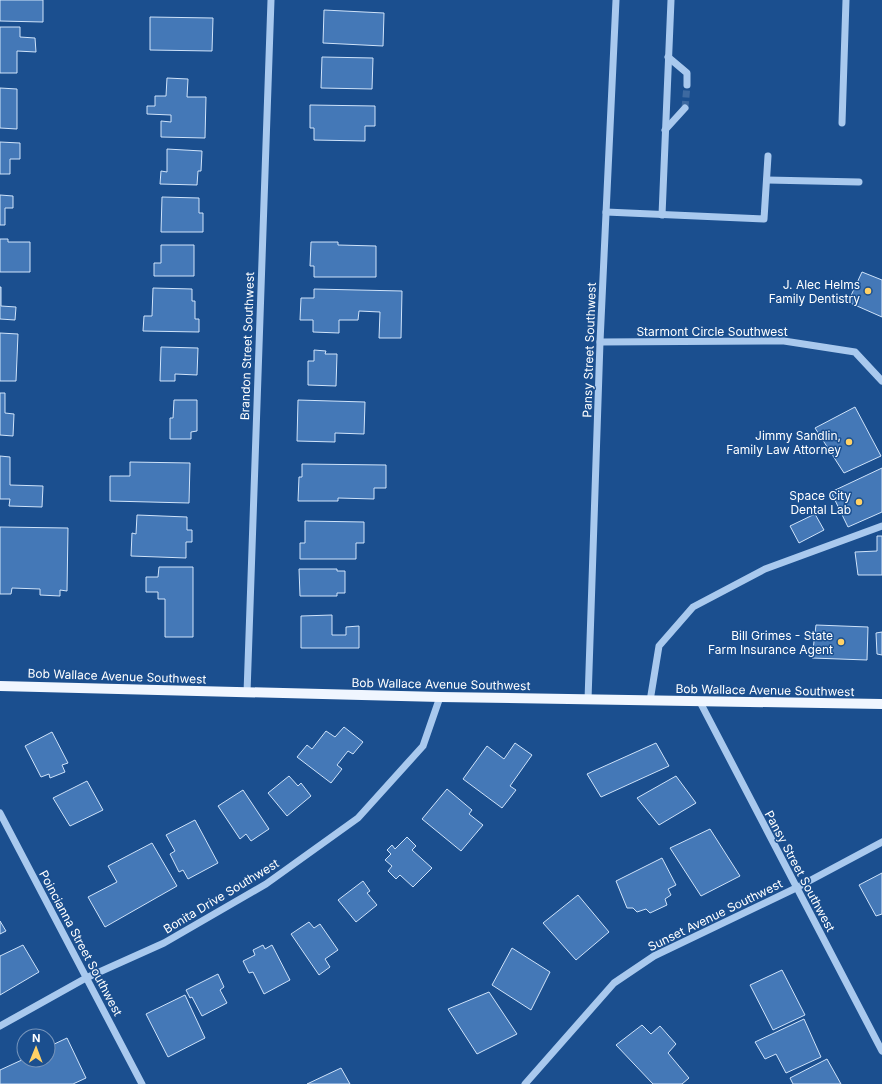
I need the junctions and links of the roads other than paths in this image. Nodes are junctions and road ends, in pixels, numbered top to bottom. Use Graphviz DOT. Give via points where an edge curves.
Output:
graph roads {
  1 [pos="271,0"];
  2 [pos="616,0"];
  3 [pos="671,0"];
  4 [pos="846,0"];
  5 [pos="668,57"];
  6 [pos="687,85"];
  7 [pos="685,108"];
  8 [pos="842,122"];
  9 [pos="665,130"];
  10 [pos="768,156"];
  11 [pos="767,180"];
  12 [pos="859,182"];
  13 [pos="606,212"];
  14 [pos="662,215"];
  15 [pos="600,342"];
  16 [pos="882,381"];
  17 [pos="882,526"];
  18 [pos="0,686"];
  19 [pos="247,693"];
  20 [pos="440,697"];
  21 [pos="588,700"];
  22 [pos="650,701"];
  23 [pos="700,702"];
  24 [pos="882,704"];
  25 [pos="0,813"];
  26 [pos="882,842"];
  27 [pos="796,888"];
  28 [pos="86,978"];
  29 [pos="0,1026"];
  30 [pos="882,1050"];
  31 [pos="142,1084"];
  32 [pos="525,1084"];
  1 -- 19 [label="street, Brandon Street Southwest"];
  2 -- 13 [label="street, Pansy Street Southwest"];
  3 -- 5 [label="street"];
  4 -- 8 [label="street"];
  5 -- 6 [label="street" via="687,73"];
  5 -- 9 [label="street"];
  7 -- 9 [label="street"];
  9 -- 14 [label="street"];
  10 -- 11 [label="street"];
  11 -- 12 [label="street"];
  11 -- 14 [label="street" via="764,219"];
  13 -- 14 [label="street"];
  13 -- 15 [label="street, Pansy Street Southwest"];
  15 -- 16 [label="street, Starmont Circle Southwest" via="784,341 855,352"];
  15 -- 21 [label="street, Pansy Street Southwest"];
  17 -- 22 [label="street" via="765,569 693,607 659,646"];
  18 -- 19 [label="main road, Bob Wallace Avenue Southwest"];
  19 -- 20 [label="main road, Bob Wallace Avenue Southwest"];
  20 -- 21 [label="main road, Bob Wallace Avenue Southwest"];
  20 -- 28 [label="street, Bonita Drive Southwest" via="423,746 358,818 259,888 164,943"];
  21 -- 22 [label="main road, Bob Wallace Avenue Southwest"];
  22 -- 23 [label="main road, Bob Wallace Avenue Southwest"];
  23 -- 24 [label="main road, Bob Wallace Avenue Southwest"];
  23 -- 27 [label="street, Pansy Street Southwest"];
  25 -- 28 [label="street, Poincianna Street Southwest"];
  26 -- 27 [label="street, Sunset Avenue Southwest"];
  27 -- 30 [label="street, Pansy Street Southwest"];
  27 -- 32 [label="street, Sunset Avenue Southwest" via="654,956 614,983"];
  28 -- 29 [label="street, Bonita Drive Southwest"];
  28 -- 31 [label="street, Poincianna Street Southwest"];
}
